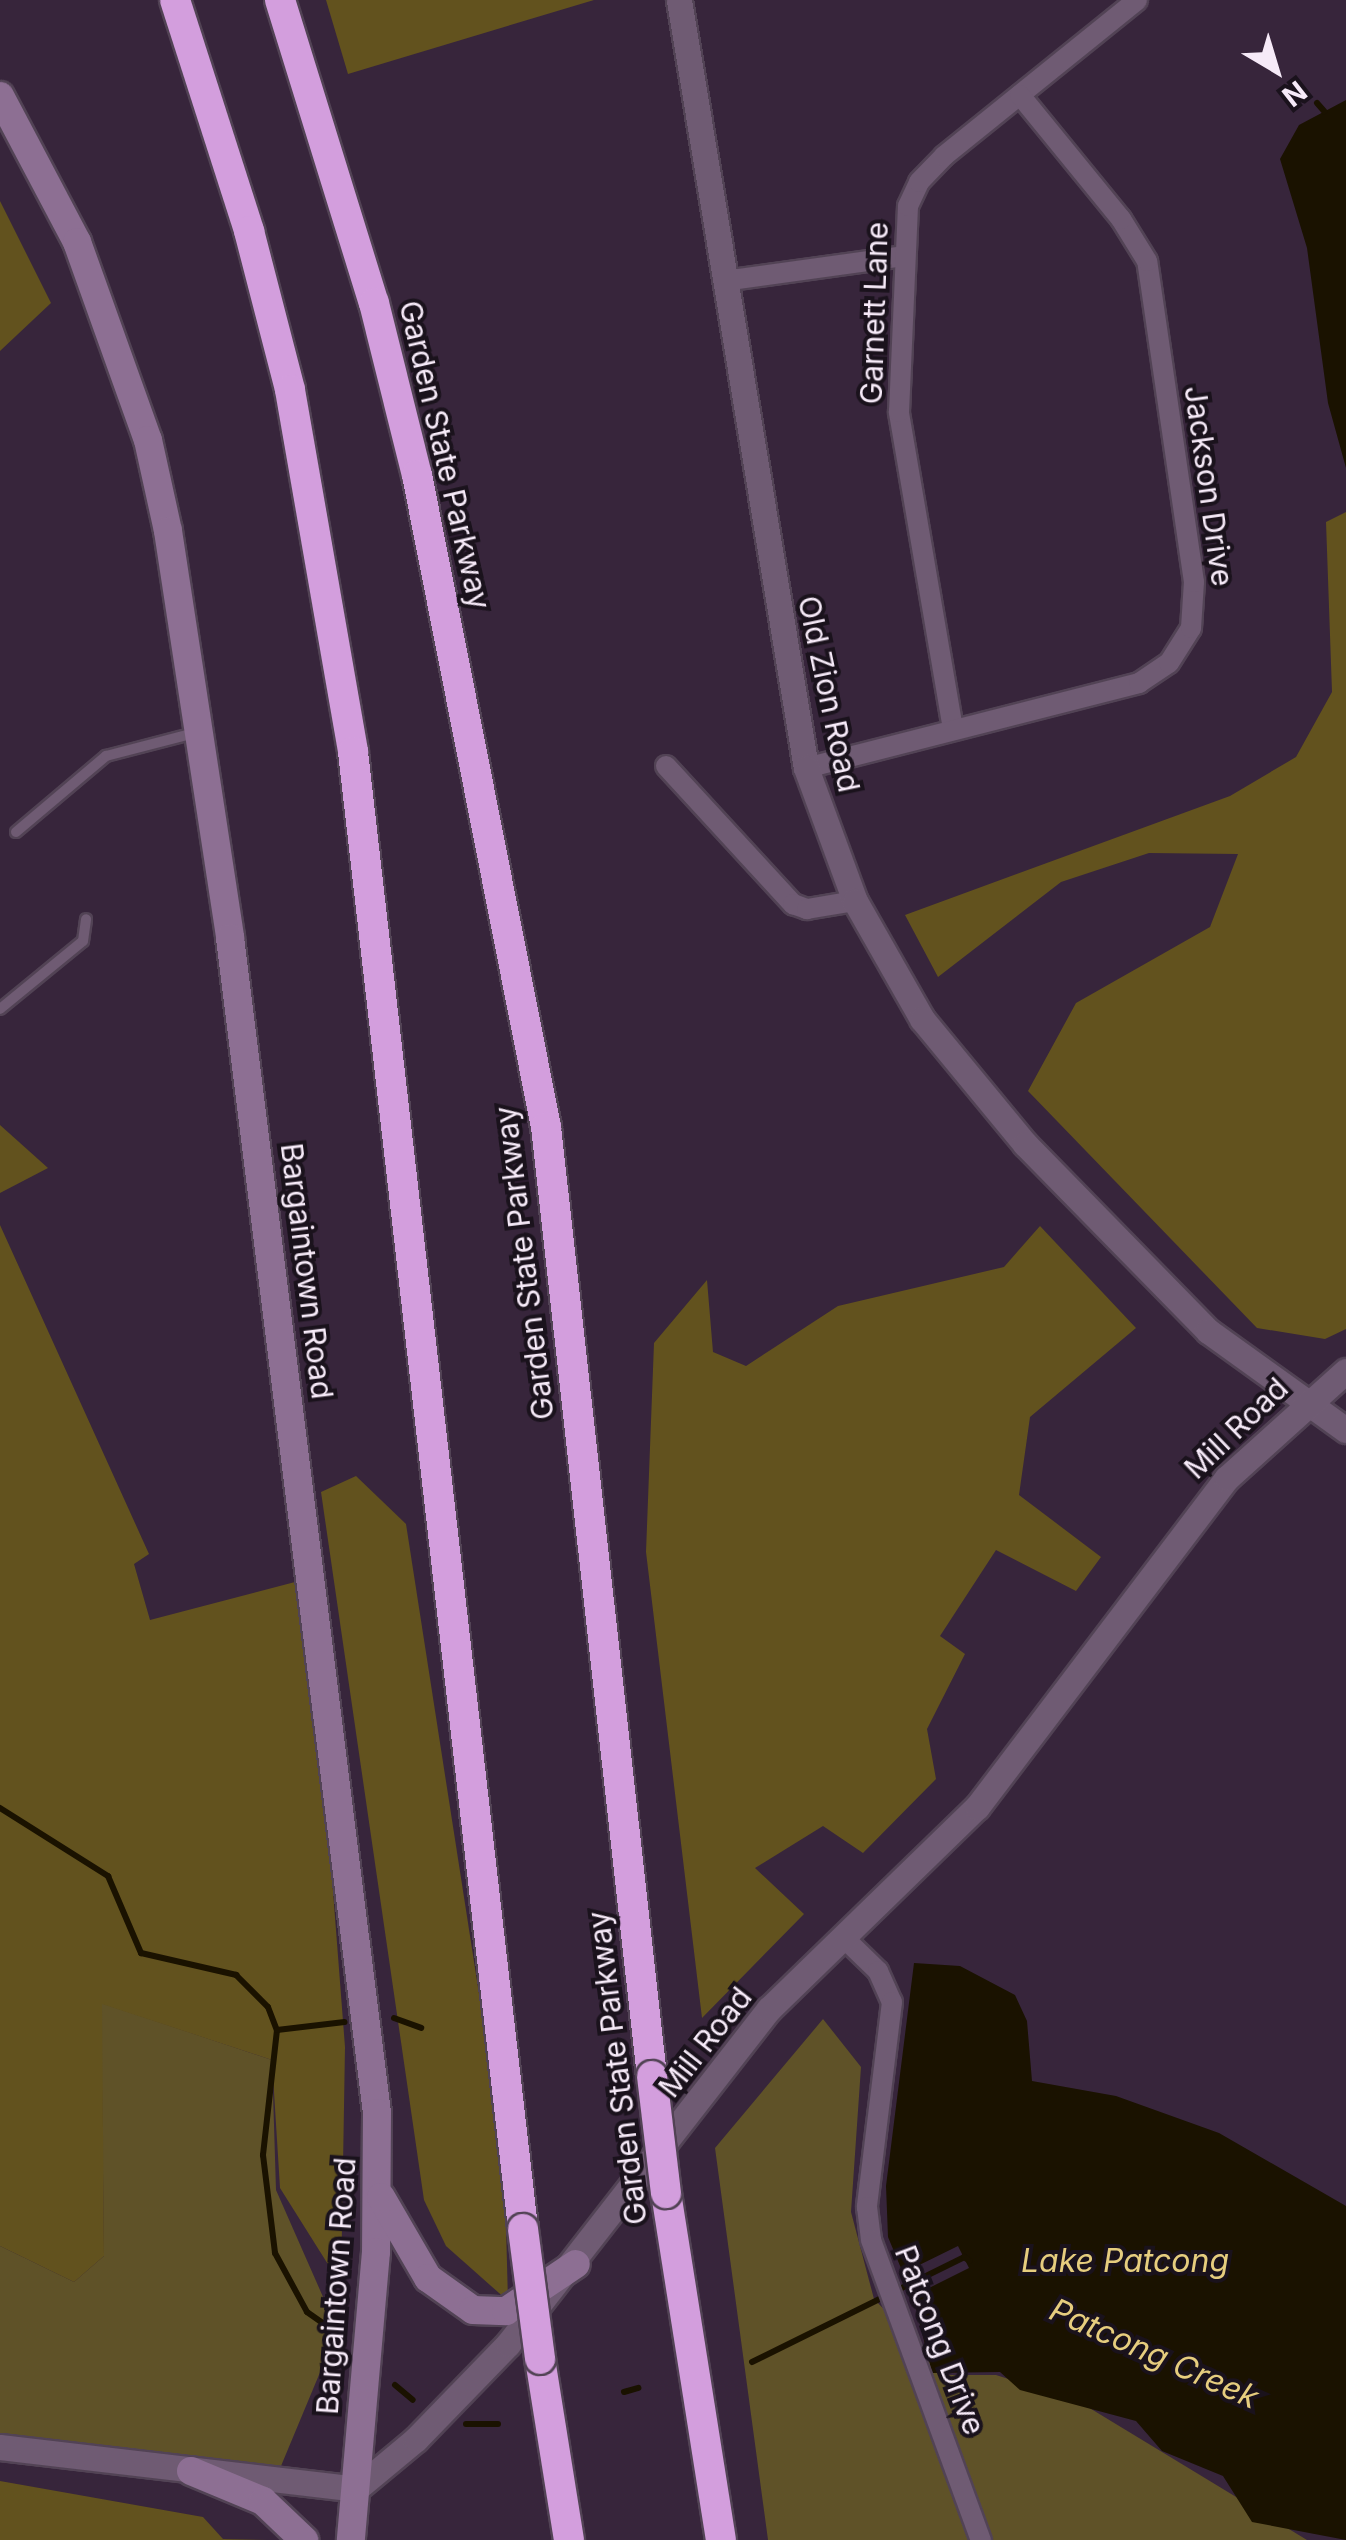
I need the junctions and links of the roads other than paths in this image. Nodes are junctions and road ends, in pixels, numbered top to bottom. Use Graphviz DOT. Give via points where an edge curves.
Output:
graph roads {
  1 [pos="175,0"];
  2 [pos="280,0"];
  3 [pos="679,0"];
  4 [pos="1137,0"];
  5 [pos="0,96"];
  6 [pos="1020,96"];
  7 [pos="904,256"];
  8 [pos="724,281"];
  9 [pos="953,729"];
  10 [pos="199,732"];
  11 [pos="666,766"];
  12 [pos="806,768"];
  13 [pos="16,832"];
  14 [pos="855,901"];
  15 [pos="86,920"];
  16 [pos="0,1008"];
  17 [pos="1346,1371"];
  18 [pos="1305,1404"];
  19 [pos="1346,1430"];
  20 [pos="843,1936"];
  21 [pos="379,2194"];
  22 [pos="576,2264"];
  23 [pos="0,2448"];
  24 [pos="191,2471"];
  25 [pos="356,2488"];
  26 [pos="304,2540"];
  27 [pos="350,2540"];
  28 [pos="569,2540"];
  29 [pos="721,2540"];
  30 [pos="981,2540"];
  1 -- 28 [label="highway, bridge" via="244,213 290,390 353,752 523,2229"];
  2 -- 29 [label="highway, Garden State Parkway, bridge" via="374,303 417,475 546,1126 666,2192"];
  3 -- 8 [label="street, Old Zion Road"];
  4 -- 6 [label="street, Garnett Lane"];
  5 -- 10 [label="main road, Bargaintown Road" via="76,242 129,378 159,482"];
  6 -- 7 [label="street, Garnett Lane" via="920,182 904,224"];
  6 -- 9 [label="street, Jackson Drive" via="1129,229 1147,261 1195,612 1177,654 1147,680"];
  7 -- 8 [label="street"];
  7 -- 9 [label="street, Garnett Lane" via="898,412"];
  8 -- 12 [label="street, Old Zion Road"];
  9 -- 12 [label="street, Jackson Drive"];
  10 -- 13 [label="lane" via="106,756"];
  10 -- 21 [label="main road, Bargaintown Road" via="368,2022"];
  11 -- 14 [label="street" via="799,908"];
  12 -- 14 [label="street, Old Zion Road"];
  14 -- 18 [label="street, Old Zion Road" via="922,1019 988,1103 1192,1316"];
  15 -- 16 [label="lane" via="83,941"];
  17 -- 18 [label="street, Mill Road"];
  18 -- 19 [label="street, Old Zion Road"];
  18 -- 20 [label="street, Mill Road" via="1198,1512 978,1807"];
  20 -- 22 [label="street, Mill Road" via="769,2009"];
  20 -- 30 [label="street, Patcong Drive" via="878,1971 891,1997 868,2207 885,2280"];
  21 -- 22 [label="main road" via="428,2278 472,2310 506,2311"];
  21 -- 25 [label="main road, Bargaintown Road"];
  22 -- 25 [label="street, Mill Road" via="470,2384"];
  23 -- 24 [label="street"];
  24 -- 25 [label="street"];
  24 -- 26 [label="main road" via="264,2501"];
  25 -- 27 [label="main road, Bargaintown Road"];
}
